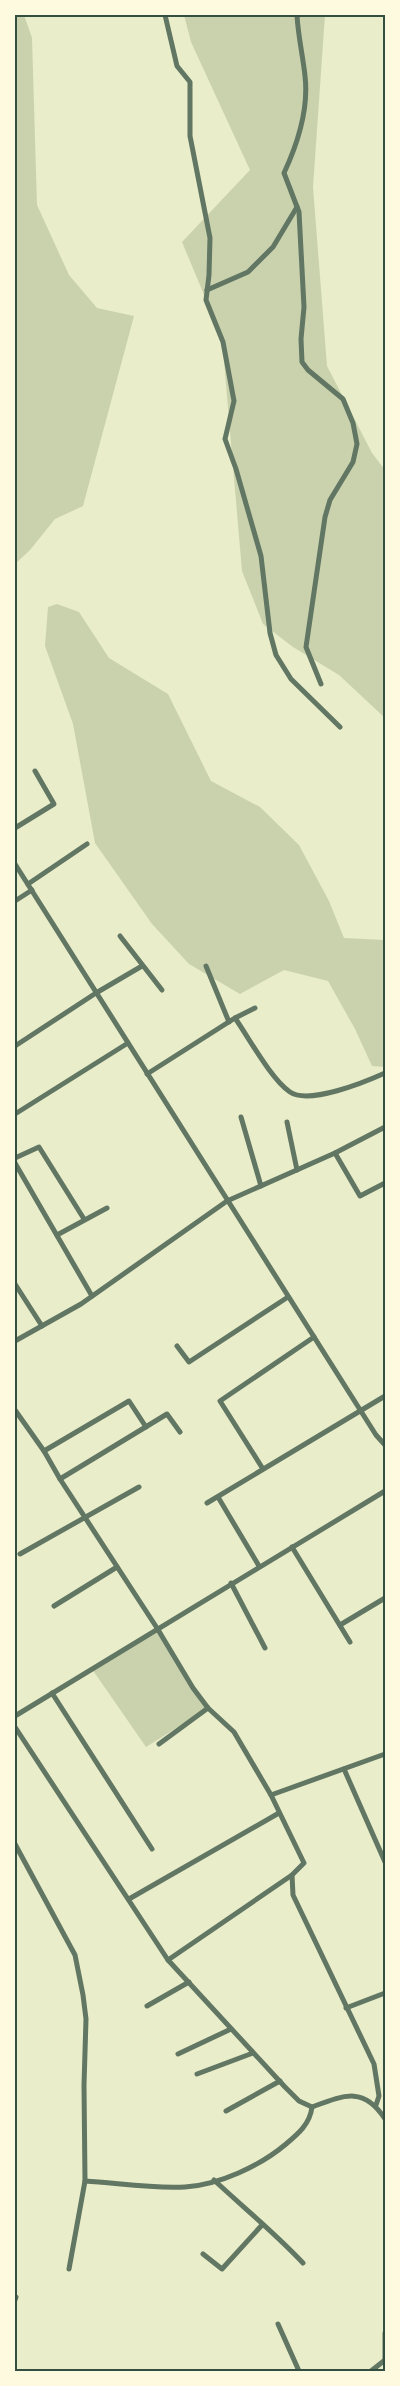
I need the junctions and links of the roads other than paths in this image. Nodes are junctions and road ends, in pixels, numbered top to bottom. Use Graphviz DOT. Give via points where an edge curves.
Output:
graph roads {
  1 [pos="165,15"];
  2 [pos="297,15"];
  3 [pos="297,207"];
  4 [pos="207,290"];
  5 [pos="321,684"];
  6 [pos="340,727"];
  7 [pos="34,770"];
  8 [pos="15,828"];
  9 [pos="87,844"];
  10 [pos="15,864"];
  11 [pos="28,884"];
  12 [pos="32,890"];
  13 [pos="15,901"];
  14 [pos="120,936"];
  15 [pos="142,966"];
  16 [pos="206,966"];
  17 [pos="162,990"];
  18 [pos="96,993"];
  19 [pos="255,1008"];
  20 [pos="235,1018"];
  21 [pos="228,1022"];
  22 [pos="128,1043"];
  23 [pos="15,1046"];
  24 [pos="385,1073"];
  25 [pos="147,1074"];
  26 [pos="15,1114"];
  27 [pos="241,1117"];
  28 [pos="287,1122"];
  29 [pos="385,1127"];
  30 [pos="335,1153"];
  31 [pos="15,1158"];
  32 [pos="15,1163"];
  33 [pos="297,1170"];
  34 [pos="385,1183"];
  35 [pos="260,1186"];
  36 [pos="227,1201"];
  37 [pos="107,1208"];
  38 [pos="84,1219"];
  39 [pos="57,1235"];
  40 [pos="15,1284"];
  41 [pos="92,1296"];
  42 [pos="288,1297"];
  43 [pos="42,1326"];
  44 [pos="314,1338"];
  45 [pos="15,1341"];
  46 [pos="177,1346"];
  47 [pos="385,1396"];
  48 [pos="15,1410"];
  49 [pos="360,1410"];
  50 [pos="146,1427"];
  51 [pos="180,1432"];
  52 [pos="385,1445"];
  53 [pos="44,1451"];
  54 [pos="264,1469"];
  55 [pos="60,1479"];
  56 [pos="139,1487"];
  57 [pos="385,1490"];
  58 [pos="218,1497"];
  59 [pos="206,1503"];
  60 [pos="84,1517"];
  61 [pos="292,1546"];
  62 [pos="20,1554"];
  63 [pos="116,1566"];
  64 [pos="259,1566"];
  65 [pos="231,1583"];
  66 [pos="385,1598"];
  67 [pos="54,1606"];
  68 [pos="340,1625"];
  69 [pos="157,1628"];
  70 [pos="350,1642"];
  71 [pos="265,1648"];
  72 [pos="52,1693"];
  73 [pos="208,1708"];
  74 [pos="15,1716"];
  75 [pos="15,1727"];
  76 [pos="159,1744"];
  77 [pos="385,1754"];
  78 [pos="344,1768"];
  79 [pos="271,1795"];
  80 [pos="280,1813"];
  81 [pos="15,1844"];
  82 [pos="152,1849"];
  83 [pos="385,1862"];
  84 [pos="292,1876"];
  85 [pos="129,1900"];
  86 [pos="168,1960"];
  87 [pos="189,1982"];
  88 [pos="385,1993"];
  89 [pos="147,2006"];
  90 [pos="346,2008"];
  91 [pos="231,2029"];
  92 [pos="253,2053"];
  93 [pos="178,2054"];
  94 [pos="197,2074"];
  95 [pos="280,2081"];
  96 [pos="376,2105"];
  97 [pos="312,2107"];
  98 [pos="226,2111"];
  99 [pos="385,2119"];
  100 [pos="85,2180"];
  101 [pos="214,2180"];
  102 [pos="262,2225"];
  103 [pos="203,2254"];
  104 [pos="303,2263"];
  105 [pos="69,2269"];
  106 [pos="278,2324"];
  107 [pos="385,2333"];
  108 [pos="385,2360"];
  109 [pos="300,2371"];
  110 [pos="371,2371"];
  1 -- 4 [label="street" via="177,66 190,82 190,136 210,238"];
  2 -- 3 [label="street" via="305,78 304,116 296,148 284,173"];
  3 -- 4 [label="street" via="274,247 248,272"];
  3 -- 5 [label="street" via="304,307 302,362 343,399 357,444 353,462 330,500 325,517 306,647"];
  4 -- 6 [label="street" via="206,300 223,342 234,401 225,439 261,556 270,633 276,655 290,679"];
  7 -- 8 [label="street" via="54,804"];
  9 -- 11 [label="street"];
  10 -- 11 [label="street"];
  11 -- 12 [label="street"];
  12 -- 13 [label="street"];
  12 -- 18 [label="street"];
  14 -- 15 [label="street"];
  15 -- 17 [label="street"];
  15 -- 18 [label="street"];
  16 -- 21 [label="street"];
  18 -- 22 [label="street"];
  18 -- 23 [label="street"];
  19 -- 20 [label="street"];
  20 -- 21 [label="street"];
  20 -- 24 [label="street" via="280,1083 291,1093 304,1096 354,1086"];
  21 -- 25 [label="street"];
  22 -- 25 [label="street"];
  22 -- 26 [label="street"];
  25 -- 36 [label="street"];
  27 -- 35 [label="street"];
  28 -- 33 [label="street"];
  29 -- 30 [label="street"];
  30 -- 33 [label="street"];
  30 -- 34 [label="street" via="360,1196"];
  31 -- 38 [label="street" via="39,1147"];
  32 -- 39 [label="street"];
  33 -- 35 [label="street"];
  35 -- 36 [label="street"];
  36 -- 41 [label="street"];
  36 -- 42 [label="street"];
  37 -- 38 [label="street"];
  38 -- 39 [label="street"];
  39 -- 41 [label="street"];
  40 -- 43 [label="street"];
  41 -- 43 [label="street"];
  42 -- 44 [label="street"];
  42 -- 46 [label="street" via="189,1362"];
  43 -- 45 [label="street"];
  44 -- 49 [label="street"];
  44 -- 54 [label="street" via="220,1401"];
  47 -- 49 [label="street"];
  48 -- 53 [label="street"];
  49 -- 52 [label="street"];
  49 -- 54 [label="street"];
  50 -- 51 [label="street" via="168,1414"];
  50 -- 53 [label="street" via="129,1401"];
  50 -- 55 [label="street"];
  53 -- 55 [label="street"];
  54 -- 58 [label="street"];
  55 -- 60 [label="street"];
  56 -- 60 [label="street"];
  57 -- 61 [label="street"];
  58 -- 59 [label="street"];
  58 -- 64 [label="street"];
  60 -- 62 [label="street"];
  60 -- 63 [label="street"];
  61 -- 64 [label="street"];
  61 -- 68 [label="street"];
  63 -- 67 [label="street"];
  63 -- 69 [label="street"];
  64 -- 65 [label="street"];
  65 -- 69 [label="street"];
  65 -- 71 [label="street"];
  66 -- 68 [label="street"];
  68 -- 70 [label="street"];
  69 -- 72 [label="street"];
  69 -- 73 [label="street"];
  72 -- 74 [label="street"];
  72 -- 82 [label="street"];
  73 -- 76 [label="street"];
  73 -- 79 [label="street" via="234,1732"];
  75 -- 85 [label="street"];
  77 -- 78 [label="street"];
  78 -- 79 [label="street"];
  78 -- 83 [label="street"];
  79 -- 80 [label="street"];
  80 -- 84 [label="street" via="304,1863"];
  80 -- 85 [label="street"];
  81 -- 100 [label="street" via="75,1956 86,2018"];
  84 -- 86 [label="street"];
  84 -- 90 [label="street" via="293,1895"];
  85 -- 86 [label="street"];
  86 -- 87 [label="street"];
  87 -- 89 [label="street"];
  87 -- 91 [label="street"];
  88 -- 90 [label="street"];
  90 -- 96 [label="street" via="374,2064 379,2096"];
  91 -- 92 [label="street"];
  91 -- 93 [label="street"];
  92 -- 94 [label="street"];
  92 -- 95 [label="street"];
  95 -- 97 [label="street" via="299,2101"];
  95 -- 98 [label="street"];
  96 -- 97 [label="street" via="351,2095"];
  96 -- 99 [label="street"];
  97 -- 101 [label="street" via="301,2132 273,2156"];
  100 -- 101 [label="street" via="173,2187"];
  100 -- 105 [label="street"];
  101 -- 102 [label="street"];
  102 -- 103 [label="street" via="222,2269"];
  102 -- 104 [label="street"];
  106 -- 109 [label="street"];
  107 -- 108 [label="street"];
  108 -- 110 [label="street"];
}
